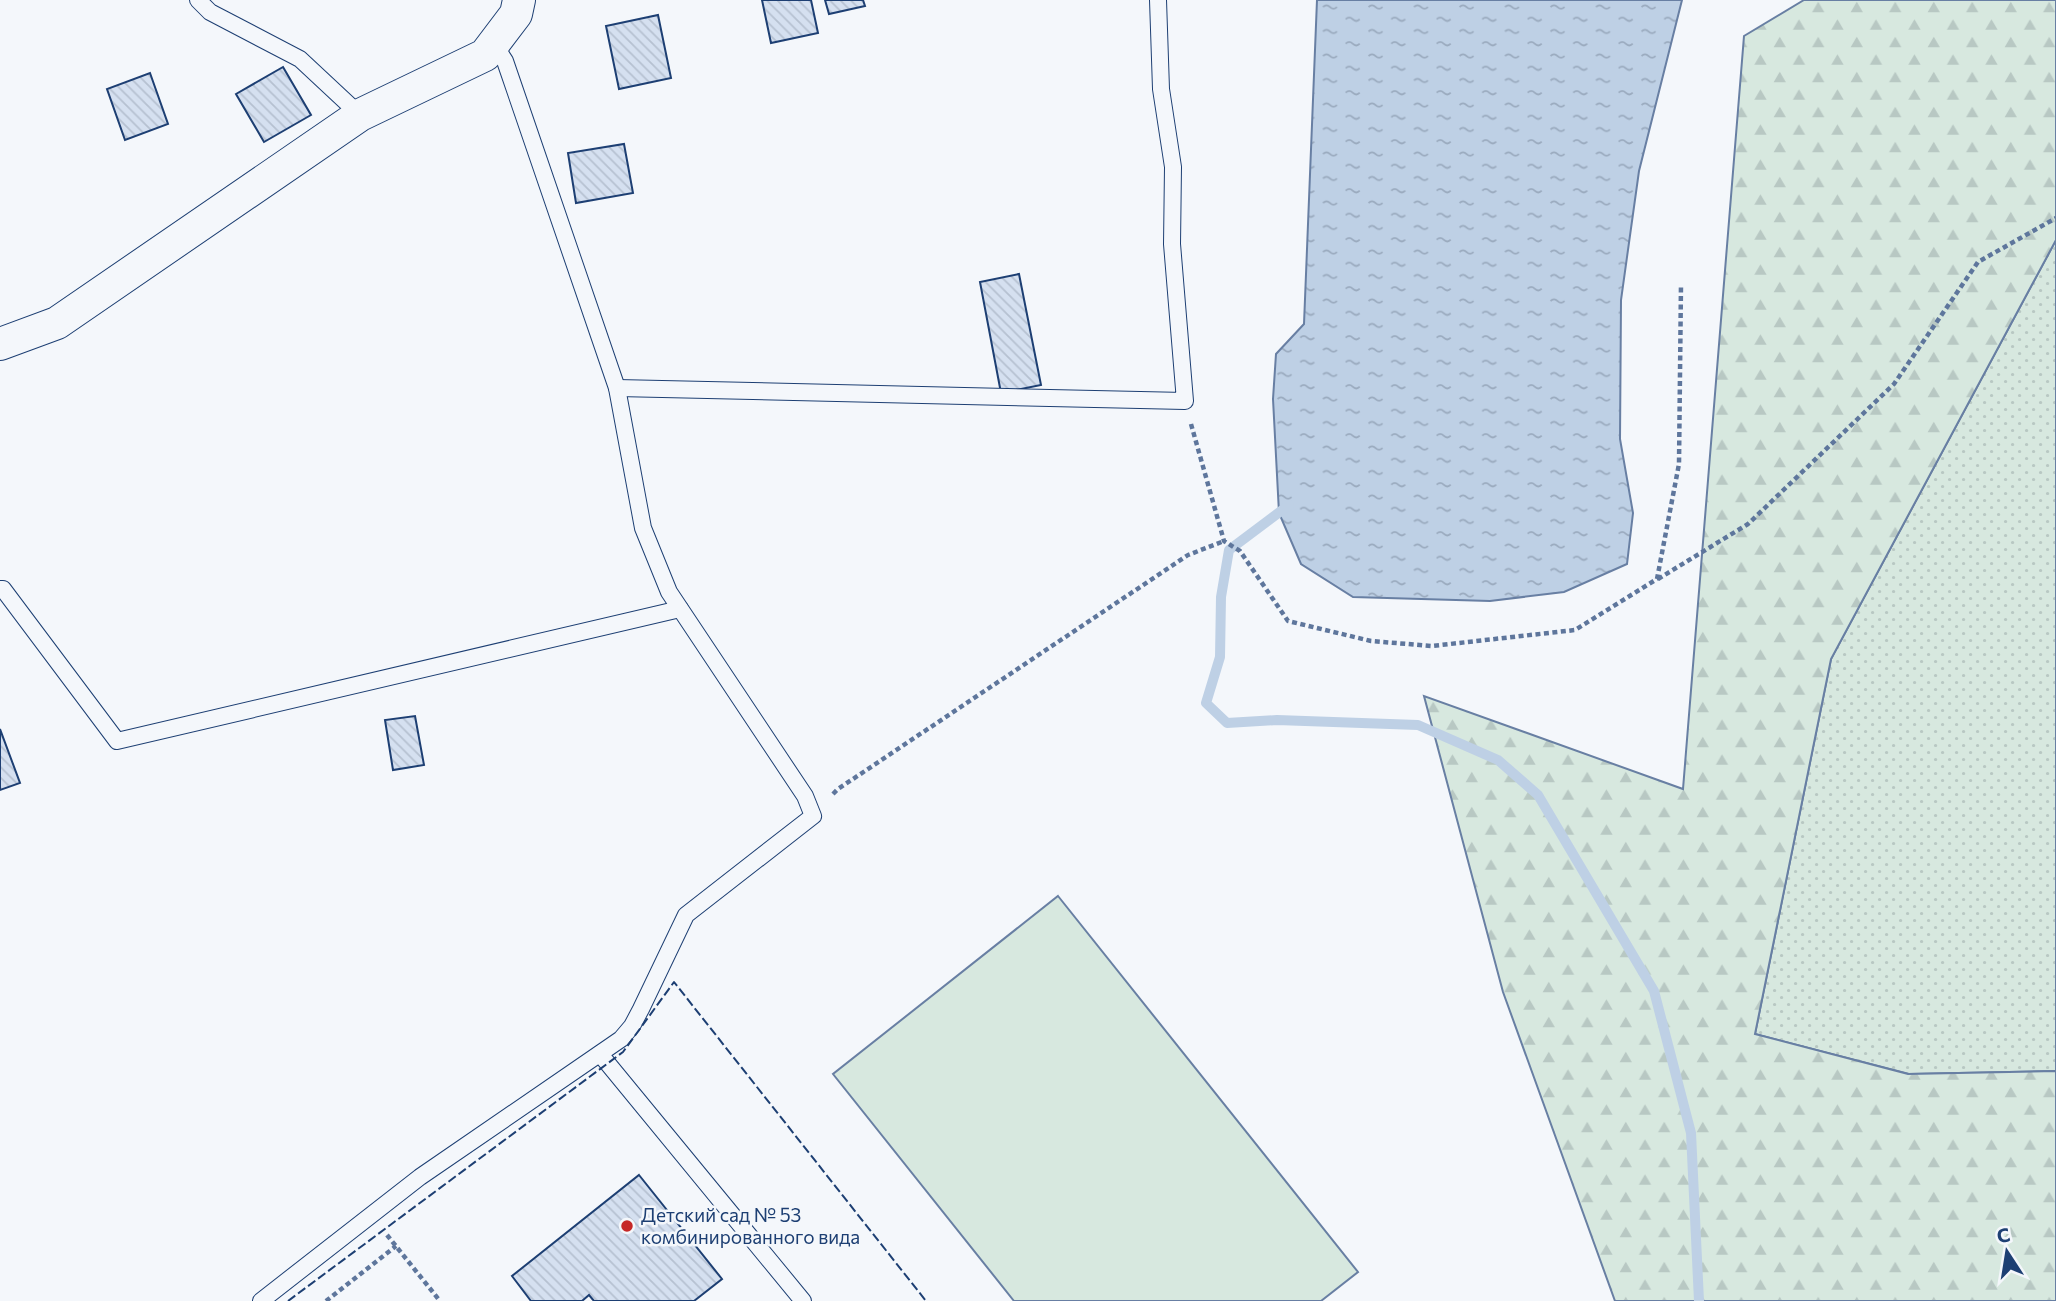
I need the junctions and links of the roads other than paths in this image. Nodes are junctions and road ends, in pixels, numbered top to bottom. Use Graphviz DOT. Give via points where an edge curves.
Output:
graph roads {
  1 [pos="198,0"];
  2 [pos="519,0"];
  3 [pos="1158,0"];
  4 [pos="494,44"];
  5 [pos="360,115"];
  6 [pos="0,344"];
  7 [pos="617,388"];
  8 [pos="0,589"];
  9 [pos="680,609"];
  10 [pos="600,1054"];
  11 [pos="261,1301"];
  12 [pos="803,1301"];
  1 -- 5 [label="lane" via="210,12 300,59"];
  2 -- 4 [label="street" via="516,14"];
  3 -- 7 [label="lane" via="1161,89 1173,167 1172,244 1185,401"];
  4 -- 5 [label="street" via="485,55"];
  4 -- 7 [label="lane" via="505,61"];
  5 -- 6 [label="street" via="57,323"];
  7 -- 9 [label="lane" via="643,528"];
  8 -- 9 [label="lane" via="117,741"];
  9 -- 10 [label="lane" via="805,796 813,816 686,915 632,1026"];
  10 -- 11 [label="lane" via="420,1177"];
  10 -- 12 [label="lane"];
}
